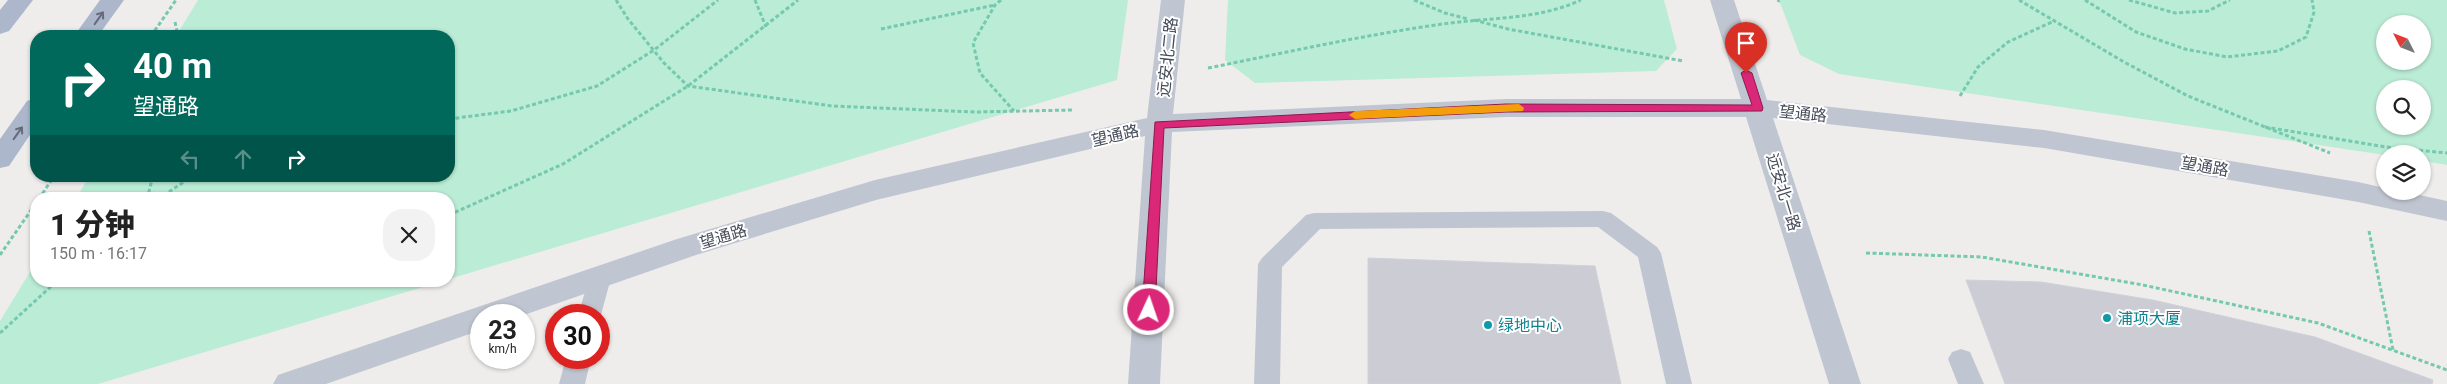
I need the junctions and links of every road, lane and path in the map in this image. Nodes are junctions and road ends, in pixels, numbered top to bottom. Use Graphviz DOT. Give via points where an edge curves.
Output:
graph roads {
  1 [pos="21,0"];
  2 [pos="112,0"];
  3 [pos="176,0"];
  4 [pos="616,0"];
  5 [pos="718,0"];
  6 [pos="756,0"];
  7 [pos="798,0"];
  8 [pos="1001,0"];
  9 [pos="1173,0"];
  10 [pos="1414,0"];
  11 [pos="1581,0"];
  12 [pos="1722,0"];
  13 [pos="2019,0"];
  14 [pos="2085,0"];
  15 [pos="2129,0"];
  16 [pos="2230,0"];
  17 [pos="2312,0"];
  18 [pos="995,5"];
  19 [pos="1471,20"];
  20 [pos="2054,21"];
  21 [pos="175,22"];
  22 [pos="0,26"];
  23 [pos="766,27"];
  24 [pos="881,29"];
  25 [pos="90,30"];
  26 [pos="155,30"];
  27 [pos="177,30"];
  28 [pos="654,50"];
  29 [pos="1683,61"];
  30 [pos="1208,68"];
  31 [pos="688,86"];
  32 [pos="1960,96"];
  33 [pos="1758,108"];
  34 [pos="1080,110"];
  35 [pos="1014,111"];
  36 [pos="30,116"];
  37 [pos="455,118"];
  38 [pos="1159,124"];
  39 [pos="2256,126"];
  40 [pos="2447,153"];
  41 [pos="2338,156"];
  42 [pos="0,159"];
  43 [pos="184,182"];
  44 [pos="169,192"];
  45 [pos="2447,211"];
  46 [pos="30,212"];
  47 [pos="455,212"];
  48 [pos="2369,231"];
  49 [pos="1866,253"];
  50 [pos="0,255"];
  51 [pos="599,278"];
  52 [pos="51,287"];
  53 [pos="522,304"];
  54 [pos="593,304"];
  55 [pos="470,322"];
  56 [pos="0,334"];
  57 [pos="2393,350"];
  58 [pos="1961,359"];
  59 [pos="576,369"];
  60 [pos="2447,370"];
  61 [pos="289,384"];
  62 [pos="572,384"];
  63 [pos="1144,384"];
  64 [pos="1267,384"];
  65 [pos="1679,384"];
  66 [pos="1844,384"];
  67 [pos="1971,384"];
  1 -- 22 [label="main road"];
  25 -- 2 [label="main road, one-way"];
  3 -- 26 [label="path"];
  4 -- 28 [label="path"];
  5 -- 28 [label="path"];
  6 -- 23 [label="path"];
  7 -- 23 [label="path"];
  8 -- 18 [label="path"];
  9 -- 38 [label="street, 远安北二路"];
  10 -- 19 [label="path"];
  11 -- 19 [label="path" via="1534,16"];
  12 -- 33 [label="street, 远安北一路"];
  13 -- 20 [label="path"];
  14 -- 17 [label="path" via="2136,32 2185,49 2227,57 2278,51 2306,37 2314,12"];
  15 -- 16 [label="path" via="2175,12 2208,11"];
  18 -- 24 [label="path"];
  18 -- 35 [label="path" via="973,43 980,73"];
  19 -- 29 [label="path" via="1508,30"];
  19 -- 30 [label="path" via="1340,41"];
  20 -- 32 [label="path" via="2008,42 1978,67"];
  20 -- 39 [label="path" via="2126,64"];
  21 -- 27 [label="path"];
  23 -- 31 [label="path"];
  28 -- 31 [label="path"];
  28 -- 37 [label="path" via="597,86 511,111"];
  31 -- 35 [label="path" via="832,106"];
  31 -- 47 [label="path" via="563,164"];
  33 -- 38 [label="street, 望通路" via="1506,108"];
  33 -- 45 [label="street, 望通路" via="2044,139 2358,192"];
  33 -- 66 [label="street, 远安北一路"];
  34 -- 35 [label="path"];
  42 -- 36 [label="main road, one-way"];
  38 -- 51 [label="street, 望通路" via="875,190 687,247"];
  38 -- 63 [label="street, 远安北二路"];
  39 -- 40 [label="path" via="2386,147"];
  39 -- 41 [label="path"];
  43 -- 44 [label="path"];
  46 -- 50 [label="path"];
  48 -- 57 [label="path"];
  49 -- 57 [label="path" via="1982,257 2143,285 2318,323"];
  51 -- 53 [label="street, 望通路"];
  51 -- 54 [label="lane"];
  52 -- 56 [label="path"];
  55 -- 61 [label="street"];
  57 -- 60 [label="path"];
  58 -- 67 [label="lane"];
  59 -- 62 [label="lane"];
  64 -- 65 [label="lane" via="1270,264 1314,221 1583,220 1603,220 1649,253"];
}
